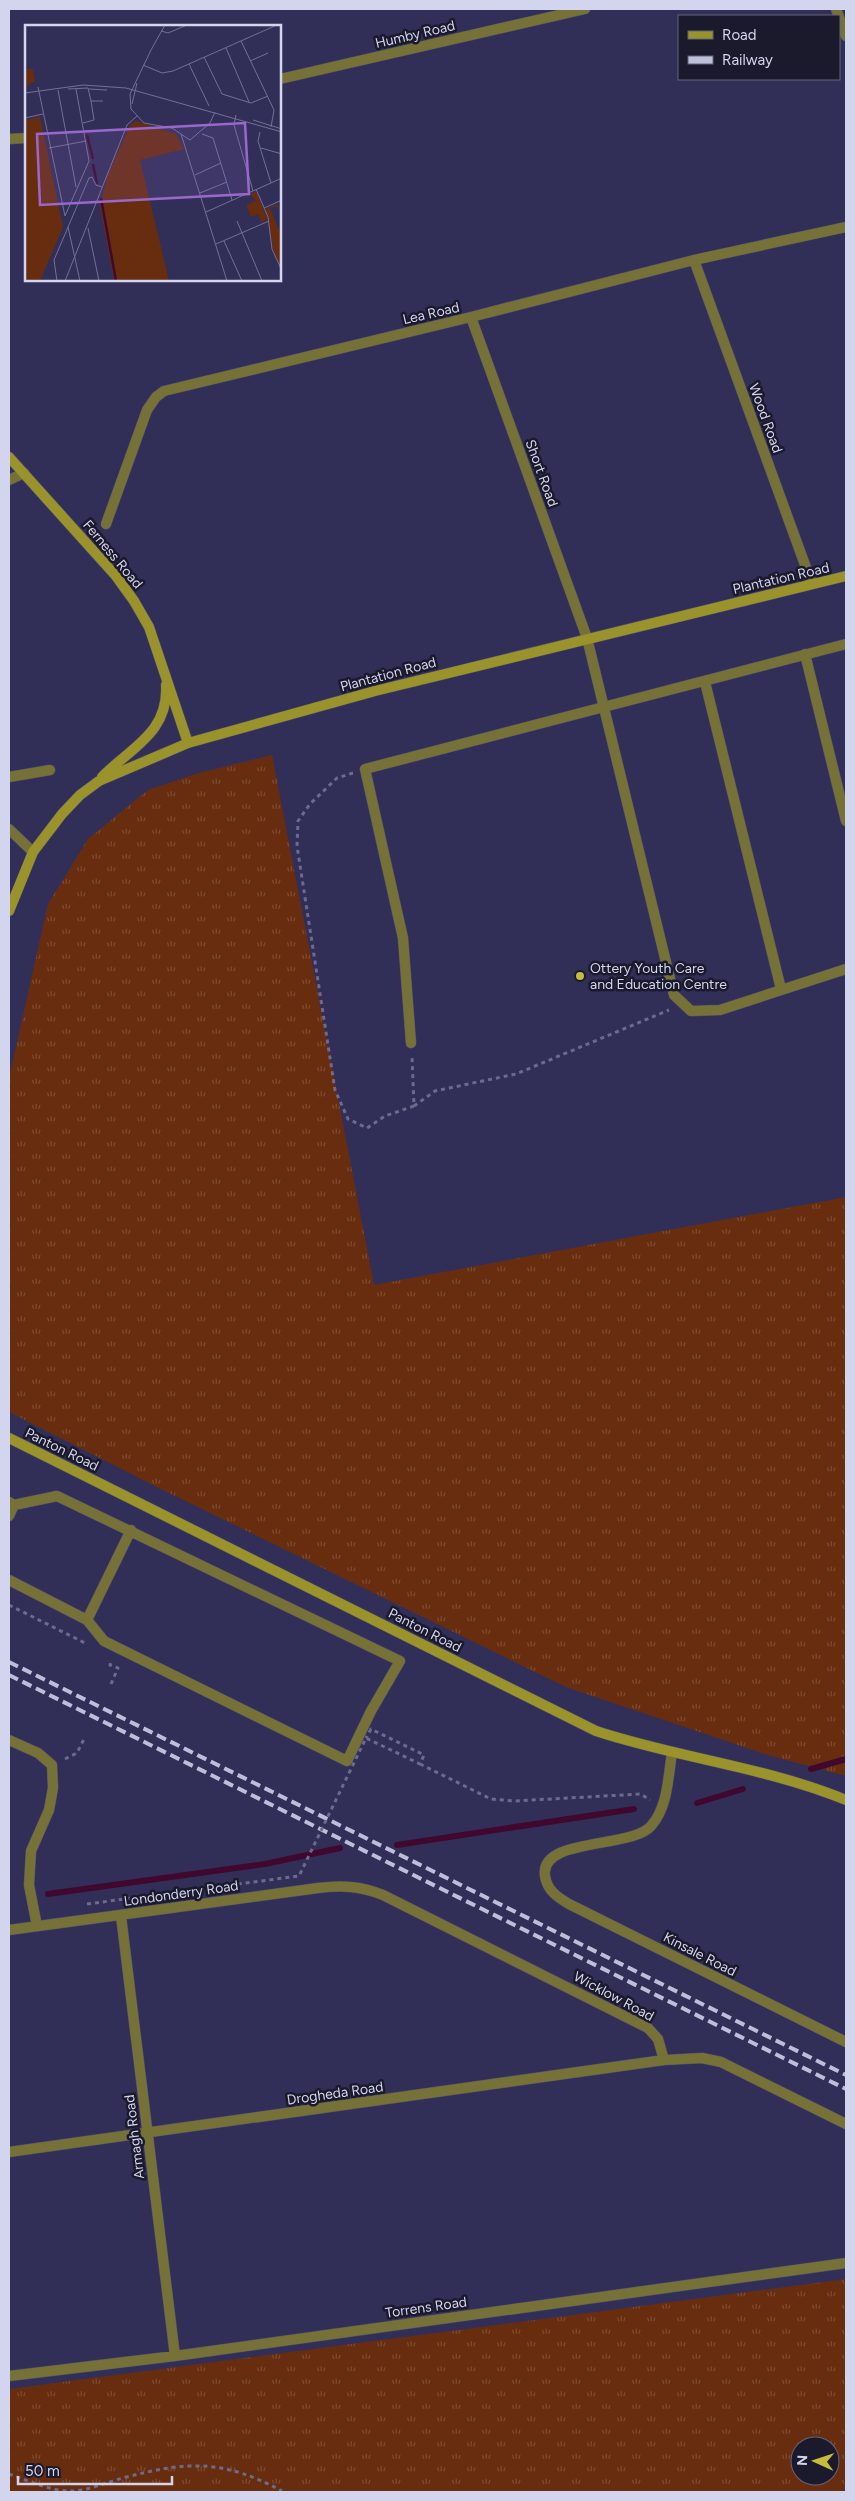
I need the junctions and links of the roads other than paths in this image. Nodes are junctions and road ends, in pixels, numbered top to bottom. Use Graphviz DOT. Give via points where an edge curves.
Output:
graph roads {
  1 [pos="585,9"];
  2 [pos="840,20"];
  3 [pos="846,36"];
  4 [pos="281,79"];
  5 [pos="25,138"];
  6 [pos="9,140"];
  7 [pos="846,227"];
  8 [pos="694,260"];
  9 [pos="470,318"];
  10 [pos="9,456"];
  11 [pos="24,474"];
  12 [pos="9,480"];
  13 [pos="106,524"];
  14 [pos="846,576"];
  15 [pos="812,584"];
  16 [pos="588,638"];
  17 [pos="846,644"];
  18 [pos="805,654"];
  19 [pos="166,674"];
  20 [pos="705,682"];
  21 [pos="604,706"];
  22 [pos="188,743"];
  23 [pos="50,770"];
  24 [pos="9,777"];
  25 [pos="99,781"];
  26 [pos="846,821"];
  27 [pos="9,829"];
  28 [pos="33,852"];
  29 [pos="9,911"];
  30 [pos="846,969"];
  31 [pos="781,989"];
  32 [pos="411,1044"];
  33 [pos="9,1438"];
  34 [pos="12,1503"];
  35 [pos="9,1516"];
  36 [pos="131,1530"];
  37 [pos="9,1580"];
  38 [pos="88,1620"];
  39 [pos="9,1740"];
  40 [pos="672,1753"];
  41 [pos="846,1800"];
  42 [pos="357,1886"];
  43 [pos="121,1916"];
  44 [pos="37,1926"];
  45 [pos="9,1930"];
  46 [pos="846,2042"];
  47 [pos="664,2060"];
  48 [pos="846,2124"];
  49 [pos="147,2134"];
  50 [pos="9,2152"];
  51 [pos="846,2263"];
  52 [pos="175,2356"];
  53 [pos="9,2376"];
  1 -- 4 [label="street, Humby Road"];
  2 -- 3 [label="street"];
  5 -- 6 [label="street"];
  7 -- 8 [label="street, Lea Road"];
  8 -- 9 [label="street, Lea Road"];
  8 -- 15 [label="street, Wood Road"];
  9 -- 13 [label="street, Lea Road" via="164,391 147,410"];
  9 -- 16 [label="street, Short Road"];
  10 -- 11 [label="street, Ferness Road"];
  11 -- 12 [label="street"];
  11 -- 19 [label="street, Ferness Road" via="134,600 149,627"];
  14 -- 15 [label="street, Plantation Road"];
  15 -- 16 [label="street, Plantation Road"];
  16 -- 21 [label="street, Short Road"];
  16 -- 22 [label="street, Plantation Road" via="375,691"];
  17 -- 18 [label="street"];
  18 -- 20 [label="street"];
  18 -- 26 [label="street"];
  19 -- 22 [label="street, Ferness Road"];
  19 -- 25 [label="street" via="166,699 152,732"];
  20 -- 21 [label="street"];
  20 -- 31 [label="street"];
  21 -- 31 [label="street, Short Road" via="674,995 692,1011 720,1010"];
  21 -- 32 [label="street" via="365,769 403,938"];
  22 -- 25 [label="street, Plantation Road"];
  23 -- 24 [label="street"];
  25 -- 28 [label="street, Plantation Road" via="62,814"];
  27 -- 28 [label="street"];
  28 -- 29 [label="street, Plantation Road"];
  30 -- 31 [label="street"];
  33 -- 40 [label="street, Panton Road" via="578,1723 619,1739"];
  34 -- 35 [label="street"];
  34 -- 36 [label="street" via="57,1496"];
  36 -- 38 [label="street"];
  36 -- 38 [label="street" via="400,1661 346,1761 104,1641"];
  37 -- 38 [label="street"];
  39 -- 44 [label="street" via="38,1753 52,1764 53,1788 49,1810 31,1851 29,1885"];
  40 -- 41 [label="street, Panton Road" via="800,1784"];
  40 -- 46 [label="street, Kinsale Road" via="663,1809 651,1827 636,1836 558,1852 547,1861 546,1883 569,1904"];
  42 -- 43 [label="street, Londonderry Road" via="340,1885"];
  42 -- 47 [label="street, Wicklow Road" via="383,1895 648,2028 658,2039"];
  43 -- 44 [label="street, Londonderry Road"];
  43 -- 49 [label="street, Armagh Road"];
  44 -- 45 [label="street, Londonderry Road"];
  47 -- 48 [label="street" via="702,2058 721,2062"];
  47 -- 49 [label="street, Drogheda Road"];
  49 -- 50 [label="street, Drogheda Road"];
  49 -- 52 [label="street, Armagh Road"];
  51 -- 52 [label="street, Torrens Road"];
  52 -- 53 [label="street, Torrens Road"];
}
